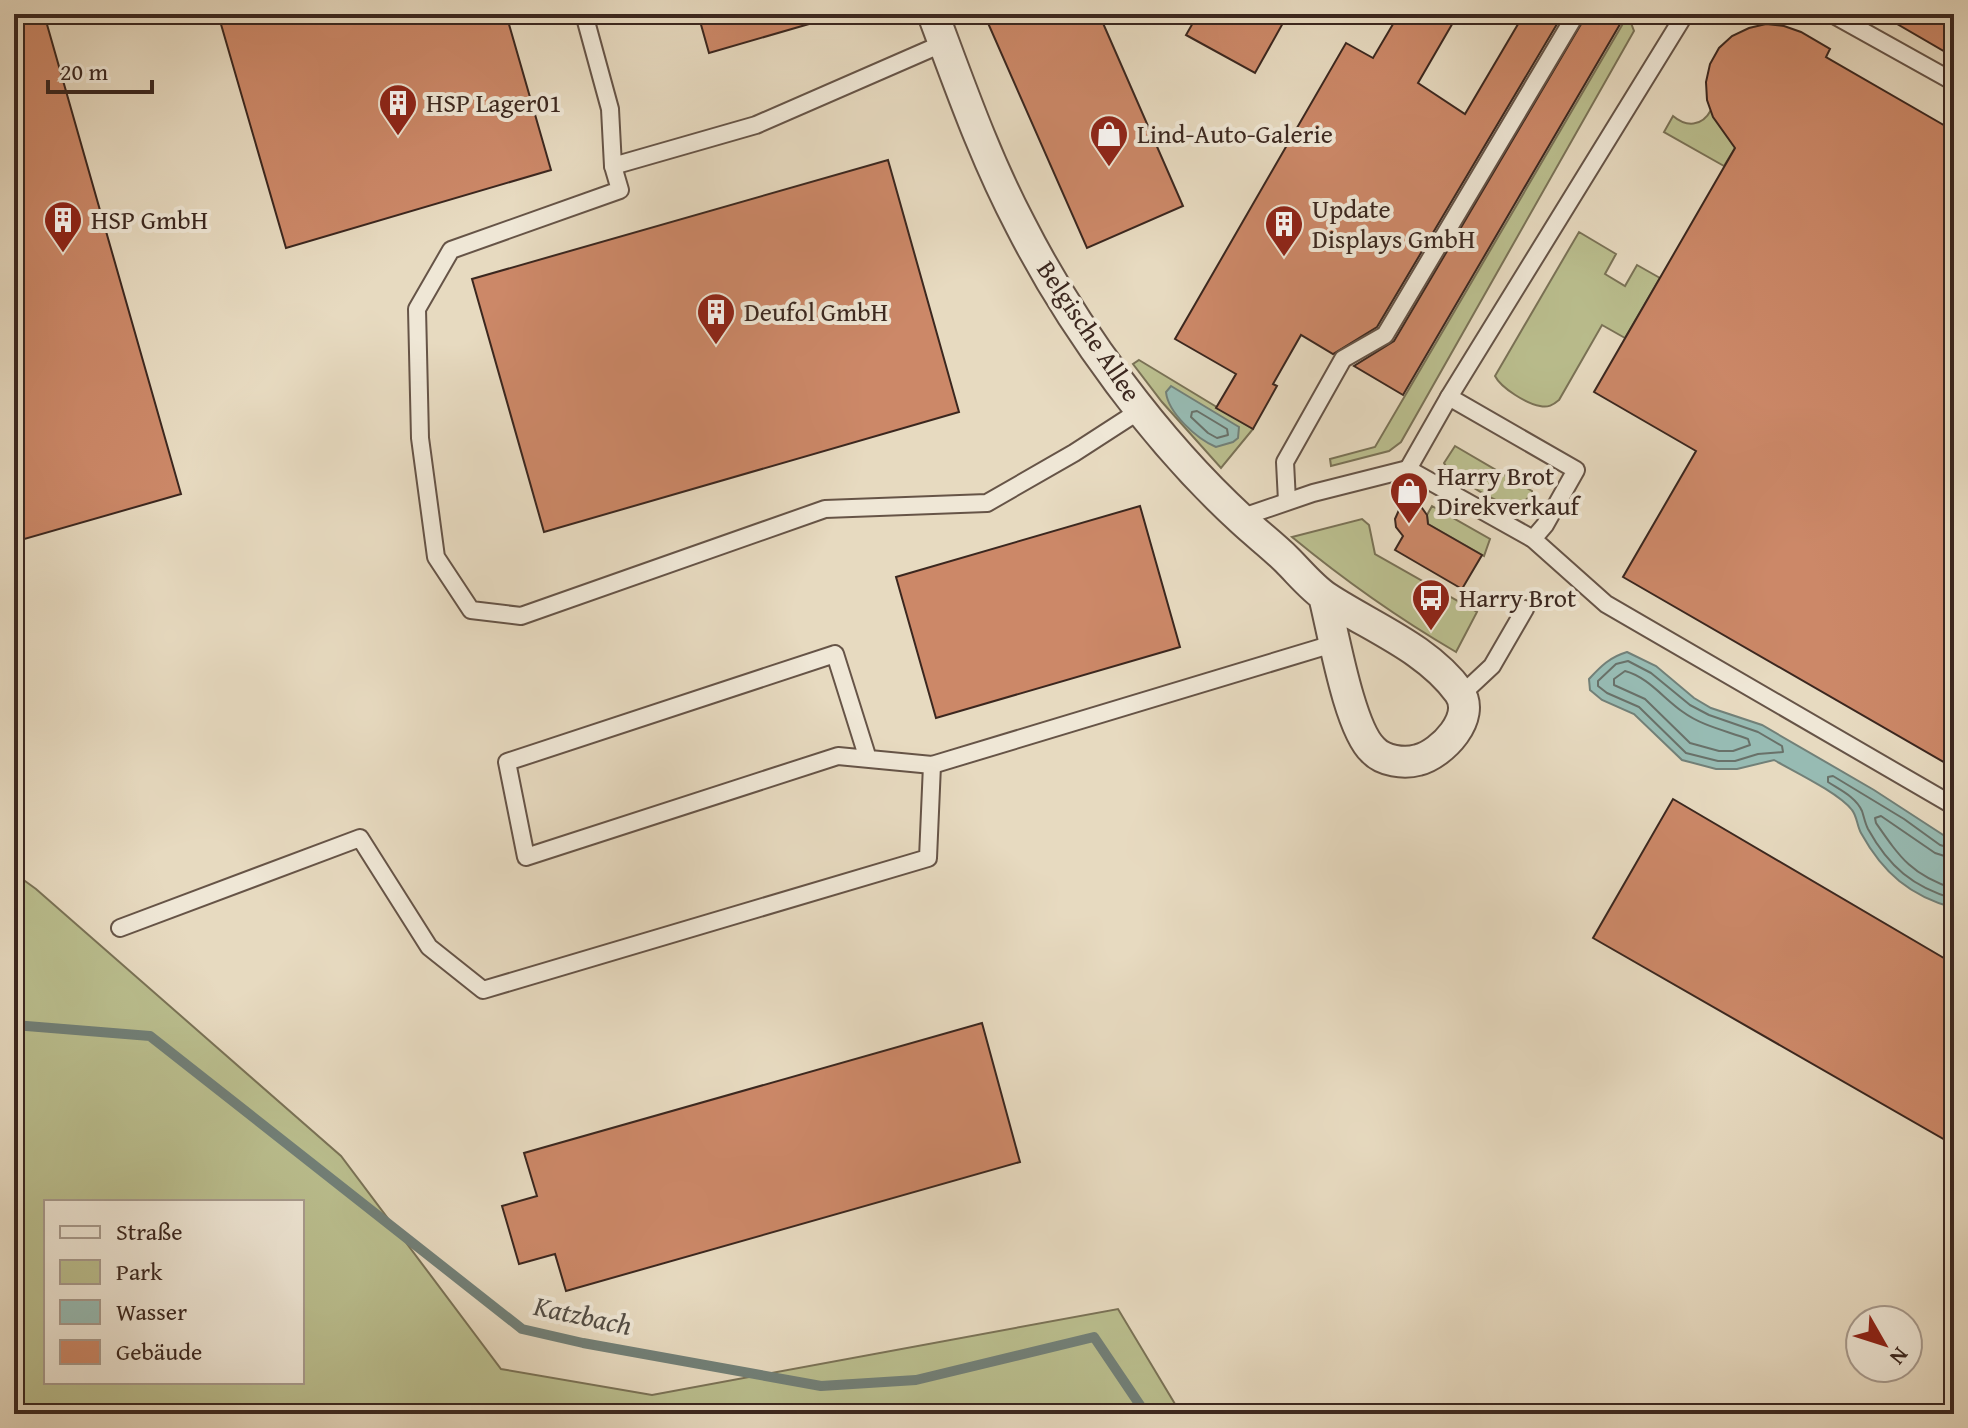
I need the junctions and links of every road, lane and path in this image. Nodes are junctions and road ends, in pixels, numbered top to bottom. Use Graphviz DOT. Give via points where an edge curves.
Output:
graph roads {
  1 [pos="584,14"];
  2 [pos="933,14"];
  3 [pos="1576,14"];
  4 [pos="1685,14"];
  5 [pos="1832,14"];
  6 [pos="944,43"];
  7 [pos="1954,82"];
  8 [pos="613,166"];
  9 [pos="1449,397"];
  10 [pos="1142,409"];
  11 [pos="1408,469"];
  12 [pos="1287,501"];
  13 [pos="1240,518"];
  14 [pos="1533,539"];
  15 [pos="1324,596"];
  16 [pos="1525,609"];
  17 [pos="1336,643"];
  18 [pos="1461,695"];
  19 [pos="868,759"];
  20 [pos="932,765"];
  21 [pos="1954,806"];
  22 [pos="120,928"];
  1 -- 8 [label="lane" via="610,109"];
  2 -- 6 [label="street, Belgische Allee"];
  3 -- 12 [label="lane" via="1385,335 1343,359 1285,462"];
  4 -- 9 [label="lane"];
  5 -- 7 [label="lane"];
  6 -- 8 [label="lane" via="756,125"];
  6 -- 10 [label="street, Belgische Allee" via="967,109 1021,227 1081,329"];
  8 -- 10 [label="lane" via="620,190 451,250 417,309 420,438 436,557 471,610 521,616 825,509 987,503"];
  9 -- 11 [label="lane"];
  9 -- 14 [label="lane" via="1576,470"];
  10 -- 13 [label="street, Belgische Allee"];
  11 -- 12 [label="lane"];
  11 -- 14 [label="lane"];
  12 -- 13 [label="lane"];
  13 -- 15 [label="street, Belgische Allee"];
  14 -- 21 [label="lane" via="1606,604"];
  15 -- 17 [label="street"];
  15 -- 18 [label="street, Belgische Allee" via="1429,660"];
  16 -- 18 [label="lane" via="1492,666"];
  17 -- 18 [label="street" via="1356,724 1373,752 1400,763 1421,760 1450,741 1464,714"];
  17 -- 20 [label="lane"];
  19 -- 19 [label="lane" via="838,756 526,857 507,762 835,654"];
  19 -- 20 [label="lane"];
  20 -- 22 [label="lane" via="928,858 483,990 429,947 360,838"];
}
